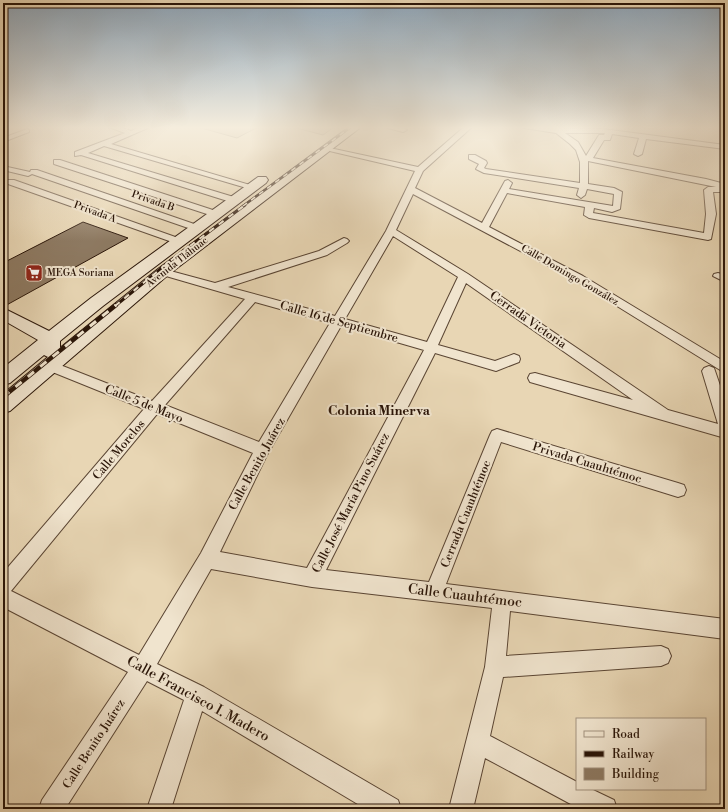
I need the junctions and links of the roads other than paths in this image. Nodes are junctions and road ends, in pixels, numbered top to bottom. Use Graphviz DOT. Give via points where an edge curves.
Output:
graph roads {
  1 [pos="51,165"];
  2 [pos="120,165"];
  3 [pos="178,165"];
  4 [pos="284,165"];
  5 [pos="304,165"];
  6 [pos="397,165"];
  7 [pos="426,165"];
  8 [pos="482,165"];
  9 [pos="586,165"];
  10 [pos="618,165"];
  11 [pos="3,168"];
  12 [pos="420,170"];
  13 [pos="31,173"];
  14 [pos="512,175"];
  15 [pos="7,184"];
  16 [pos="253,186"];
  17 [pos="584,186"];
  18 [pos="725,188"];
  19 [pos="410,189"];
  20 [pos="504,190"];
  21 [pos="234,200"];
  22 [pos="579,204"];
  23 [pos="590,205"];
  24 [pos="216,214"];
  25 [pos="484,227"];
  26 [pos="197,228"];
  27 [pos="391,231"];
  28 [pos="344,241"];
  29 [pos="178,242"];
  30 [pos="163,272"];
  31 [pos="464,276"];
  32 [pos="215,287"];
  33 [pos="253,297"];
  34 [pos="3,314"];
  35 [pos="339,321"];
  36 [pos="70,325"];
  37 [pos="91,331"];
  38 [pos="51,340"];
  39 [pos="431,348"];
  40 [pos="514,359"];
  41 [pos="50,366"];
  42 [pos="725,368"];
  43 [pos="709,371"];
  44 [pos="3,378"];
  45 [pos="535,378"];
  46 [pos="3,405"];
  47 [pos="154,408"];
  48 [pos="663,414"];
  49 [pos="725,423"];
  50 [pos="725,432"];
  51 [pos="497,435"];
  52 [pos="262,450"];
  53 [pos="678,490"];
  54 [pos="207,559"];
  55 [pos="312,578"];
  56 [pos="3,587"];
  57 [pos="434,592"];
  58 [pos="3,597"];
  59 [pos="502,600"];
  60 [pos="725,629"];
  61 [pos="661,656"];
  62 [pos="495,667"];
  63 [pos="143,668"];
  64 [pos="196,695"];
  65 [pos="477,742"];
  66 [pos="51,809"];
  67 [pos="159,809"];
  68 [pos="389,809"];
  69 [pos="461,809"];
  70 [pos="604,809"];
  1 -- 13 [label="street"];
  1 -- 24 [label="street"];
  2 -- 21 [label="street"];
  3 -- 16 [label="street"];
  4 -- 16 [label="main road, Avenida Tláhuac"];
  5 -- 30 [label="main road, Avenida Tláhuac"];
  6 -- 12 [label="street"];
  7 -- 12 [label="street, Calle Benito Juárez"];
  8 -- 14 [label="street" via="481,170"];
  9 -- 17 [label="street"];
  10 -- 18 [label="street" via="706,181"];
  11 -- 13 [label="street, Privada B"];
  12 -- 19 [label="street, Calle Benito Juárez"];
  13 -- 15 [label="street"];
  13 -- 26 [label="street, Privada B"];
  14 -- 17 [label="street"];
  14 -- 20 [label="street"];
  15 -- 29 [label="street, Privada A"];
  16 -- 21 [label="main road, Avenida Tláhuac"];
  17 -- 22 [label="street"];
  17 -- 23 [label="street" via="618,192 616,209"];
  18 -- 23 [label="street" via="708,191 711,214 708,237 589,215"];
  19 -- 25 [label="street, Calle Domingo González"];
  19 -- 27 [label="street, Calle Benito Juárez"];
  20 -- 22 [label="street"];
  20 -- 25 [label="street"];
  21 -- 24 [label="main road, Avenida Tláhuac"];
  22 -- 23 [label="street"];
  24 -- 26 [label="main road, Avenida Tláhuac"];
  25 -- 42 [label="street, Calle Domingo González" via="579,278"];
  26 -- 29 [label="main road, Avenida Tláhuac"];
  27 -- 31 [label="street, Cerrada Victoria"];
  27 -- 35 [label="street, Calle Benito Juárez"];
  28 -- 32 [label="street" via="323,253"];
  29 -- 36 [label="main road, Avenida Tláhuac"];
  30 -- 32 [label="street, Calle 16 de Septiembre"];
  30 -- 37 [label="main road, Avenida Tláhuac"];
  31 -- 39 [label="street, Calle José María Pino Suárez"];
  31 -- 48 [label="street, Cerrada Victoria"];
  32 -- 33 [label="street, Calle 16 de Septiembre"];
  33 -- 35 [label="street, Calle 16 de Septiembre"];
  33 -- 47 [label="street, Calle Morelos"];
  34 -- 38 [label="main road"];
  35 -- 39 [label="street, Calle 16 de Septiembre"];
  35 -- 52 [label="street, Calle Benito Juárez"];
  36 -- 37 [label="main road"];
  36 -- 38 [label="main road, Avenida Tláhuac"];
  37 -- 41 [label="main road, Avenida Tláhuac"];
  38 -- 41 [label="main road"];
  38 -- 44 [label="main road, Avenida Tláhuac"];
  39 -- 40 [label="street, Calle 16 de Septiembre" via="496,366"];
  39 -- 55 [label="street, Calle José María Pino Suárez"];
  41 -- 46 [label="main road, Avenida Tláhuac"];
  41 -- 47 [label="street, Calle 5 de Mayo"];
  43 -- 49 [label="street"];
  45 -- 48 [label="street"];
  47 -- 52 [label="street, Calle 5 de Mayo"];
  47 -- 56 [label="street, Calle Morelos"];
  48 -- 50 [label="street"];
  51 -- 53 [label="street, Privada Cuauhtémoc"];
  51 -- 57 [label="street, Cerrada Cuauhtémoc"];
  52 -- 54 [label="street, Calle Benito Juárez"];
  54 -- 55 [label="street, Calle Cuauhtémoc"];
  54 -- 63 [label="street, Calle Benito Juárez"];
  55 -- 57 [label="street, Calle Cuauhtémoc"];
  57 -- 59 [label="street, Calle Cuauhtémoc"];
  58 -- 63 [label="street, Calle Francisco I. Madero"];
  59 -- 60 [label="street, Calle Cuauhtémoc"];
  59 -- 62 [label="street"];
  61 -- 62 [label="street"];
  62 -- 65 [label="street"];
  63 -- 64 [label="street, Calle Francisco I. Madero"];
  63 -- 66 [label="street, Calle Benito Juárez"];
  64 -- 67 [label="street"];
  64 -- 68 [label="street, Calle Francisco I. Madero"];
  65 -- 69 [label="street"];
  65 -- 70 [label="street"];
}
